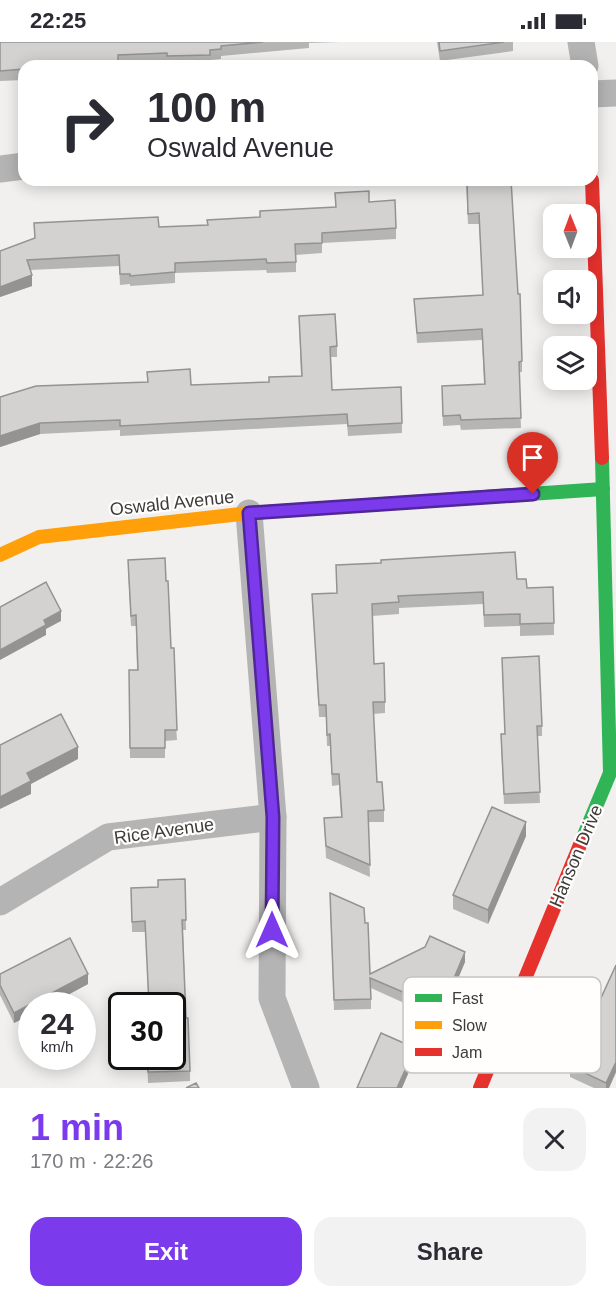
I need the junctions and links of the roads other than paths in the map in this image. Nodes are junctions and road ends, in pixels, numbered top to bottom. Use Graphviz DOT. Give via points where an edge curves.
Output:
graph roads {
  1 [pos="581,42"];
  2 [pos="584,60"];
  3 [pos="616,93"];
  4 [pos="598,94"];
  5 [pos="18,167"];
  6 [pos="0,169"];
  7 [pos="592,186"];
  8 [pos="603,489"];
  9 [pos="249,513"];
  10 [pos="0,555"];
  11 [pos="273,817"];
  12 [pos="0,902"];
  13 [pos="526,977"];
  14 [pos="486,1073"];
  15 [pos="306,1088"];
  16 [pos="480,1088"];
  1 -- 2 [label="street"];
  3 -- 4 [label="street"];
  5 -- 6 [label="street"];
  7 -- 8 [label="street, Hanson Drive"];
  8 -- 9 [label="street, Oswald Avenue"];
  8 -- 13 [label="street, Hanson Drive" via="610,773"];
  9 -- 10 [label="street, Oswald Avenue" via="39,537"];
  9 -- 11 [label="street"];
  11 -- 12 [label="street, Rice Avenue" via="108,837"];
  11 -- 15 [label="street" via="272,998"];
  14 -- 16 [label="street, Hanson Drive"];
}
